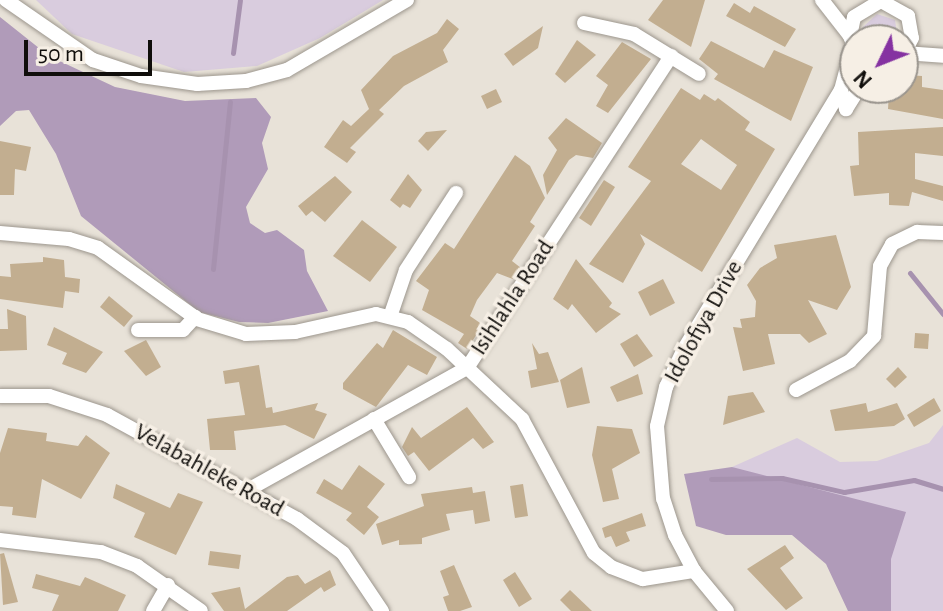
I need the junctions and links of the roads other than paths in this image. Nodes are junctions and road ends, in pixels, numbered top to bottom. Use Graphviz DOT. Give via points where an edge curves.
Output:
graph roads {
  1 [pos="6,0"];
  2 [pos="407,0"];
  3 [pos="822,0"];
  4 [pos="854,0"];
  5 [pos="870,3"];
  6 [pos="584,23"];
  7 [pos="839,24"];
  8 [pos="854,24"];
  9 [pos="907,24"];
  10 [pos="919,42"];
  11 [pos="919,54"];
  12 [pos="941,55"];
  13 [pos="671,56"];
  14 [pos="699,74"];
  15 [pos="839,93"];
  16 [pos="456,193"];
  17 [pos="0,233"];
  18 [pos="943,233"];
  19 [pos="391,314"];
  20 [pos="195,317"];
  21 [pos="138,330"];
  22 [pos="467,368"];
  23 [pos="796,390"];
  24 [pos="0,396"];
  25 [pos="374,419"];
  26 [pos="409,477"];
  27 [pos="246,491"];
  28 [pos="0,540"];
  29 [pos="694,571"];
  30 [pos="168,585"];
  31 [pos="153,611"];
  32 [pos="201,611"];
  33 [pos="382,611"];
  34 [pos="727,611"];
  1 -- 2 [label="street" via="93,60 141,76 197,84 287,70"];
  3 -- 7 [label="street"];
  4 -- 5 [label="street"];
  5 -- 8 [label="street, Idolofiya Drive" via="854,17"];
  5 -- 9 [label="street" via="901,8"];
  6 -- 13 [label="street" via="620,28"];
  10 -- 12 [label="street"];
  11 -- 12 [label="street"];
  13 -- 14 [label="street"];
  13 -- 22 [label="street, Isihlahla Road"];
  15 -- 29 [label="street, Idolofiya Drive" via="666,387 657,426 663,499"];
  16 -- 19 [label="street" via="406,270"];
  17 -- 20 [label="street" via="69,239 98,248"];
  18 -- 23 [label="street" via="917,232 892,244 880,266 874,336 850,361"];
  19 -- 20 [label="street" via="271,335 221,328"];
  19 -- 22 [label="street" via="428,333"];
  20 -- 21 [label="street" via="183,330"];
  22 -- 25 [label="street, Isihlahla Road"];
  22 -- 29 [label="street" via="522,419 539,443 594,553 611,567 643,579"];
  24 -- 27 [label="street, Velabahleke Road" via="26,393 75,403"];
  25 -- 26 [label="street"];
  25 -- 27 [label="street, Isihlahla Road"];
  27 -- 33 [label="street, Velabahleke Road" via="320,533 343,553"];
  28 -- 30 [label="street" via="101,552"];
  29 -- 34 [label="street, Idolofiya Drive"];
  30 -- 31 [label="street"];
  30 -- 32 [label="street"];
}
